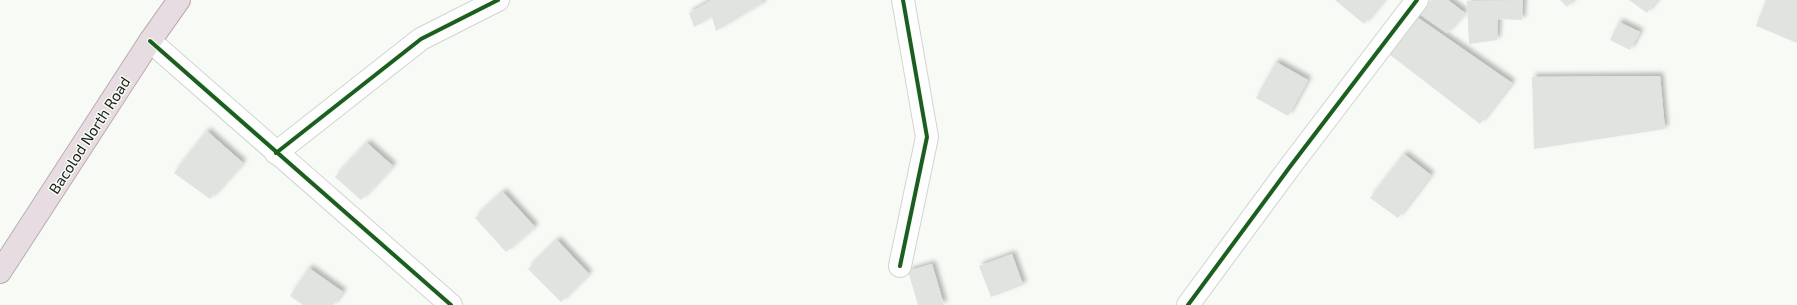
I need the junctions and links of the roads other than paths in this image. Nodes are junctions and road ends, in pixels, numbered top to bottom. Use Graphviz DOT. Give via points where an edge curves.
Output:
graph roads {
  1 [pos="179,0"];
  2 [pos="498,0"];
  3 [pos="903,0"];
  4 [pos="1417,0"];
  5 [pos="150,41"];
  6 [pos="276,152"];
  7 [pos="900,266"];
  8 [pos="0,272"];
  9 [pos="452,305"];
  10 [pos="1188,305"];
  1 -- 5 [label="highway, Bacolod North Road"];
  2 -- 6 [label="street" via="421,39"];
  3 -- 7 [label="street" via="927,137"];
  4 -- 10 [label="street"];
  5 -- 6 [label="street"];
  5 -- 8 [label="highway, Bacolod North Road"];
  6 -- 9 [label="street"];
}
